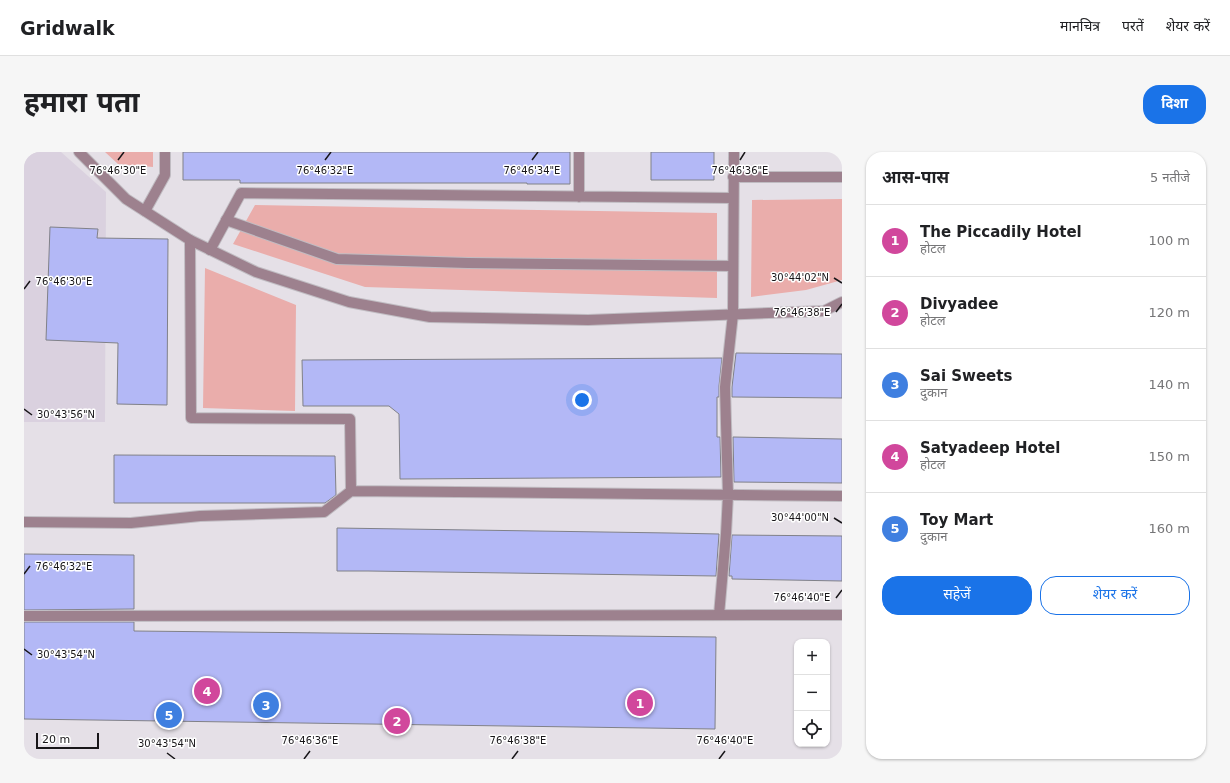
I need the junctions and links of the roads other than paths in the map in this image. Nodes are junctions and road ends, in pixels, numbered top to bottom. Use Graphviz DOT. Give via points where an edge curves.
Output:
graph roads {
  1 [pos="79,152"];
  2 [pos="165,152"];
  3 [pos="579,152"];
  4 [pos="734,152"];
  5 [pos="734,177"];
  6 [pos="842,178"];
  7 [pos="579,197"];
  8 [pos="733,198"];
  9 [pos="145,211"];
  10 [pos="226,220"];
  11 [pos="190,240"];
  12 [pos="210,250"];
  13 [pos="733,266"];
  14 [pos="842,302"];
  15 [pos="733,314"];
  16 [pos="351,492"];
  17 [pos="728,495"];
  18 [pos="842,496"];
  19 [pos="24,522"];
  20 [pos="719,615"];
  21 [pos="842,615"];
  22 [pos="24,616"];
  1 -- 9 [label="street" via="126,199"];
  2 -- 9 [label="street" via="165,175"];
  3 -- 7 [label="street"];
  4 -- 5 [label="street"];
  5 -- 6 [label="street"];
  5 -- 8 [label="street"];
  7 -- 8 [label="street"];
  7 -- 10 [label="street" via="241,193"];
  8 -- 13 [label="street"];
  9 -- 11 [label="street"];
  10 -- 12 [label="street"];
  10 -- 13 [label="street" via="337,259"];
  11 -- 12 [label="street"];
  11 -- 16 [label="street" via="191,418 350,419"];
  12 -- 15 [label="street" via="256,272 349,302 430,317 588,320"];
  13 -- 15 [label="street"];
  14 -- 15 [label="street" via="824,311"];
  15 -- 17 [label="street" via="726,387"];
  16 -- 17 [label="street"];
  16 -- 19 [label="street" via="324,512 200,516 131,523"];
  17 -- 18 [label="street"];
  17 -- 20 [label="street"];
  20 -- 21 [label="street"];
  20 -- 22 [label="street"];
}
